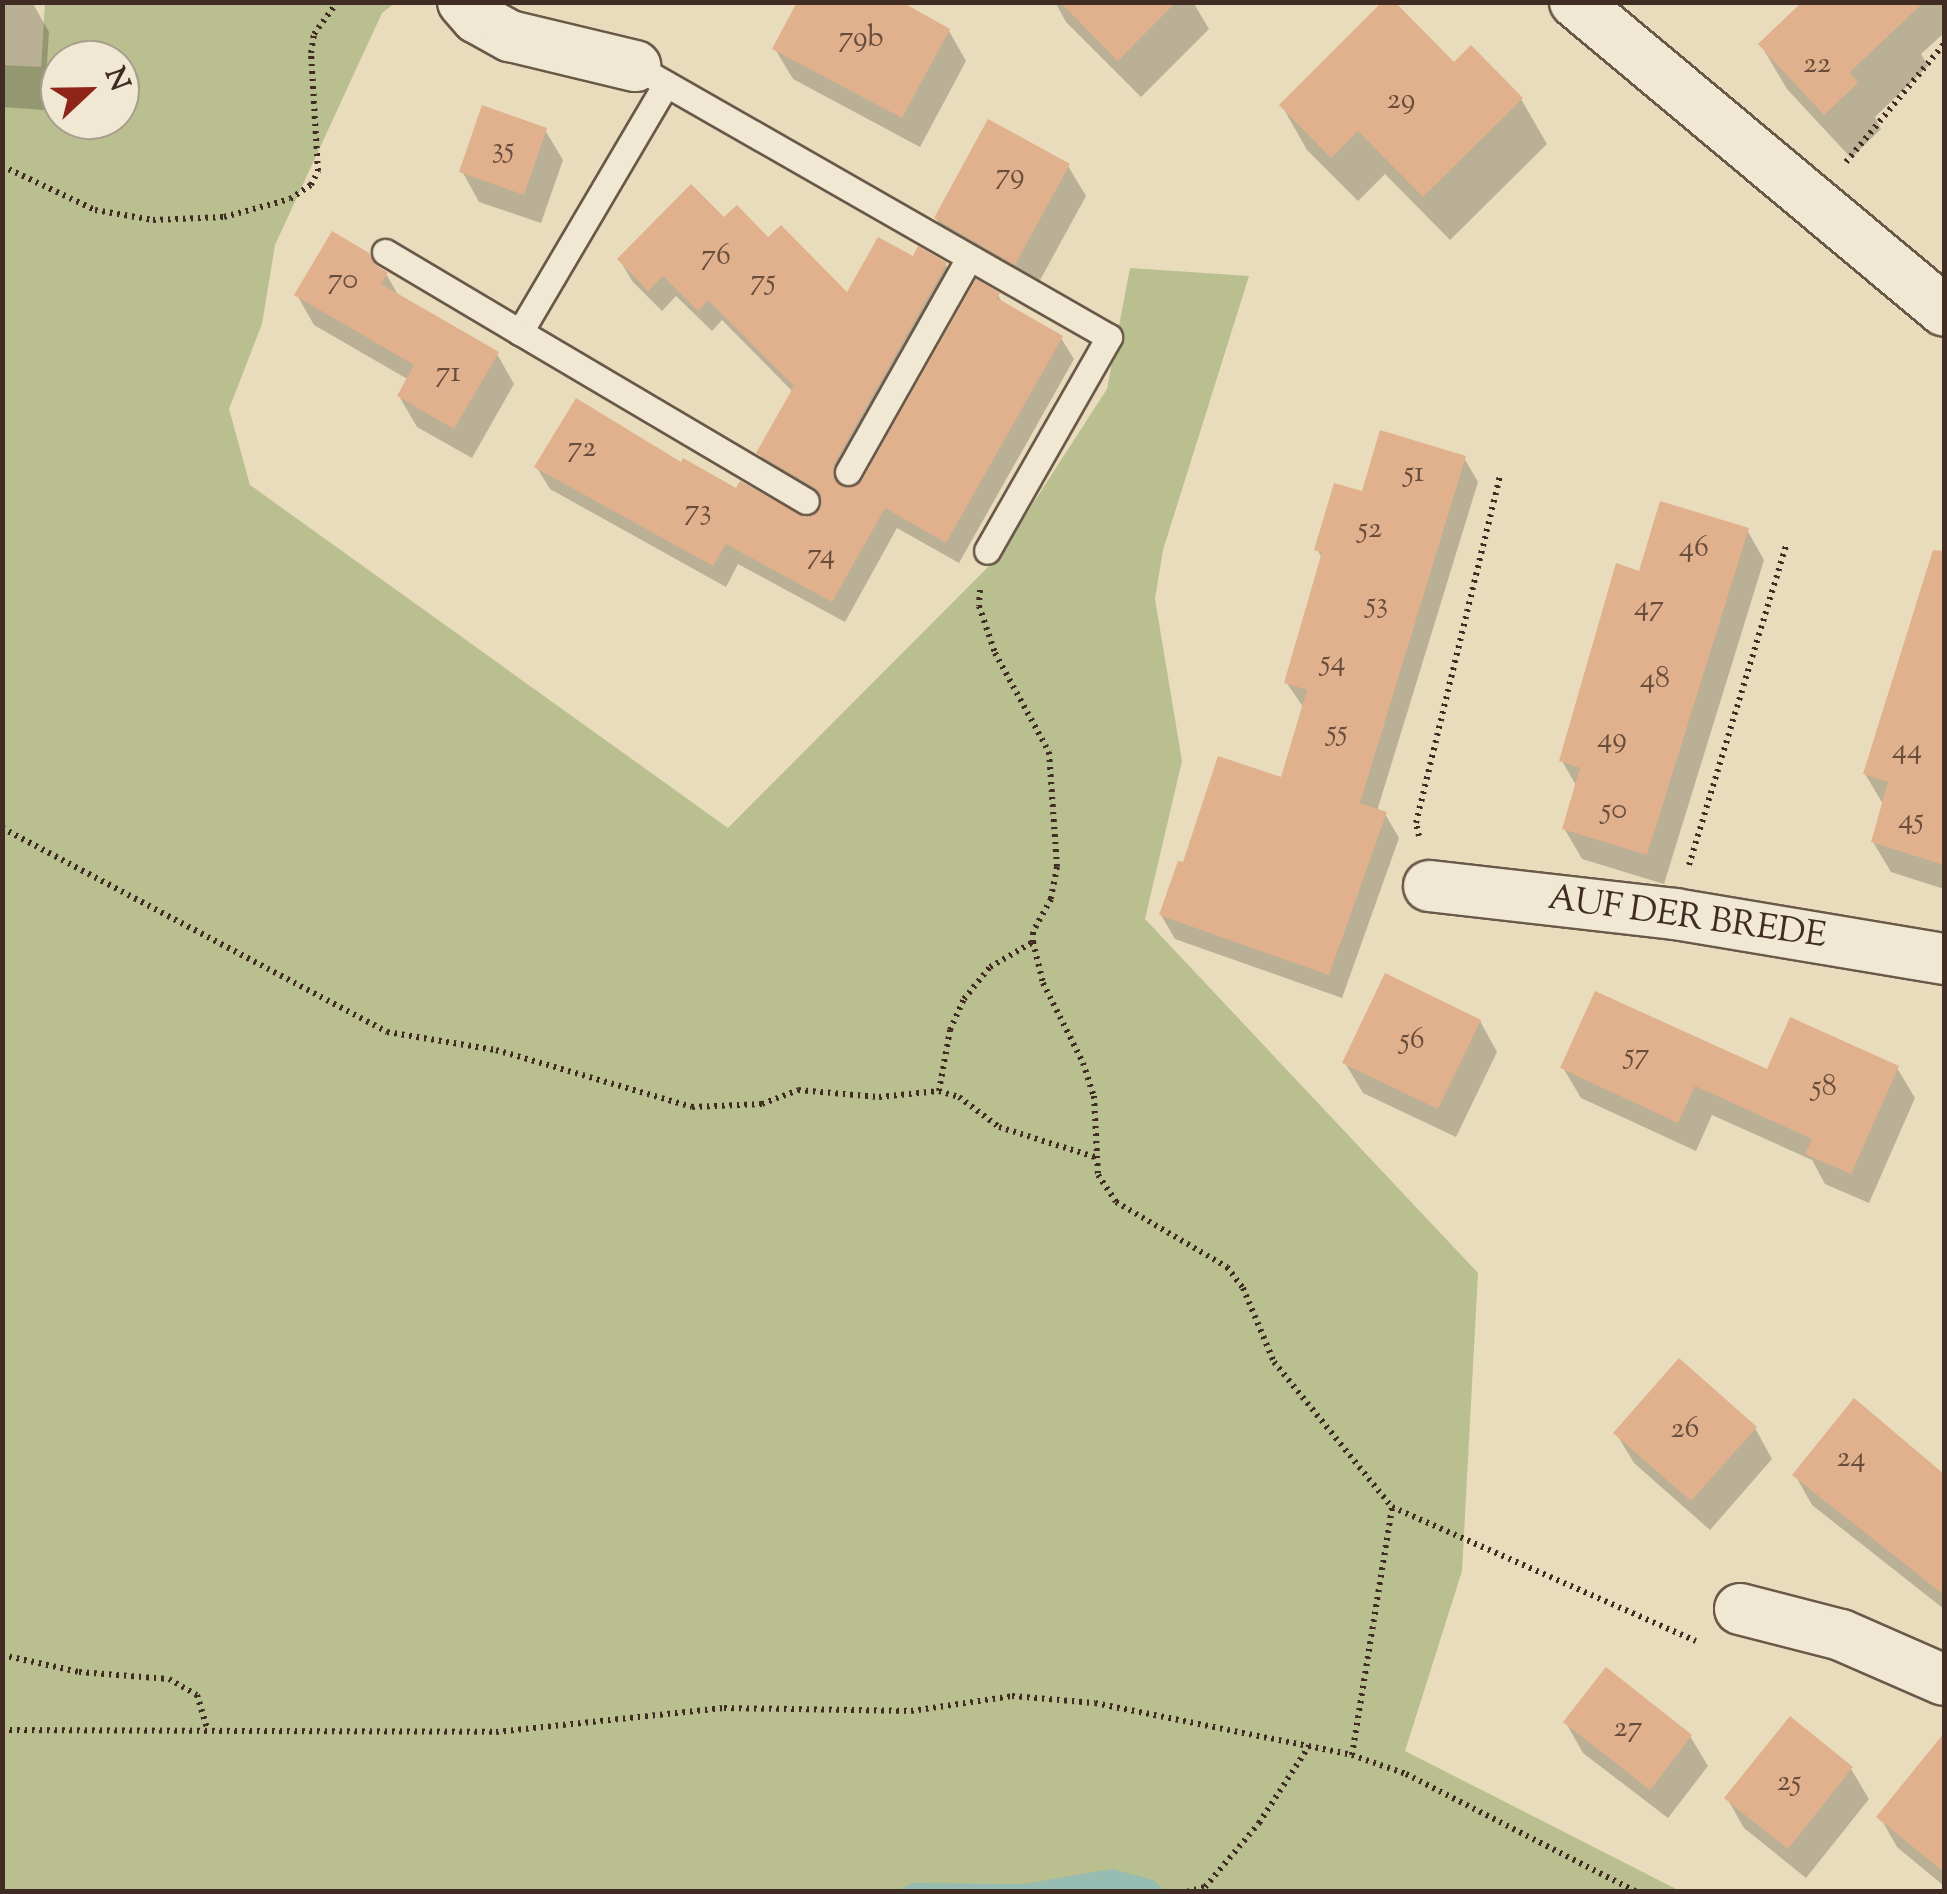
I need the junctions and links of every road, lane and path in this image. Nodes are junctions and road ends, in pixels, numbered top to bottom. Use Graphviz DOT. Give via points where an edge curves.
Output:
graph roads {
  1 [pos="337,2"];
  2 [pos="463,2"];
  3 [pos="1575,2"];
  4 [pos="1944,44"];
  5 [pos="650,75"];
  6 [pos="2,166"];
  7 [pos="1816,199"];
  8 [pos="385,252"];
  9 [pos="969,258"];
  10 [pos="1944,310"];
  11 [pos="520,332"];
  12 [pos="848,472"];
  13 [pos="1500,476"];
  14 [pos="806,501"];
  15 [pos="1787,543"];
  16 [pos="988,550"];
  17 [pos="1416,823"];
  18 [pos="2,828"];
  19 [pos="1694,852"];
  20 [pos="1429,886"];
  21 [pos="1033,942"];
  22 [pos="1944,958"];
  23 [pos="939,1091"];
  24 [pos="1095,1157"];
  25 [pos="1392,1507"];
  26 [pos="1740,1609"];
  27 [pos="1694,1642"];
  28 [pos="2,1655"];
  29 [pos="1944,1680"];
  30 [pos="207,1728"];
  31 [pos="2,1730"];
  32 [pos="1309,1746"];
  33 [pos="1352,1755"];
  34 [pos="1187,1892"];
  35 [pos="1638,1892"];
  1 -- 6 [label="path" via="314,34 311,53 318,171 290,199 224,217 152,220 95,210"];
  2 -- 5 [label="street" via="510,36"];
  3 -- 7 [label="street"];
  4 -- 7 [label="path"];
  5 -- 9 [label="lane"];
  5 -- 11 [label="lane"];
  7 -- 10 [label="street"];
  8 -- 11 [label="lane"];
  9 -- 12 [label="lane"];
  9 -- 16 [label="lane" via="1109,337"];
  11 -- 14 [label="lane"];
  13 -- 17 [label="path"];
  15 -- 19 [label="path"];
  16 -- 21 [label="path" via="979,606 995,653 1050,752 1057,868"];
  18 -- 23 [label="path" via="387,1032 496,1050 692,1107 762,1104 798,1090 879,1097"];
  20 -- 22 [label="street, AUF DER BREDE" via="1675,914"];
  21 -- 23 [label="path" via="990,967 964,999 950,1030"];
  21 -- 24 [label="path" via="1043,983 1094,1096"];
  23 -- 24 [label="path" via="959,1097 999,1127"];
  24 -- 25 [label="path" via="1116,1202 1226,1267 1243,1288 1274,1362"];
  25 -- 27 [label="path"];
  25 -- 33 [label="path"];
  26 -- 29 [label="street" via="1841,1634"];
  28 -- 30 [label="path" via="78,1672 169,1679 197,1695"];
  30 -- 31 [label="path"];
  30 -- 32 [label="path" via="496,1732 724,1708 911,1711 1012,1696 1095,1703"];
  32 -- 33 [label="path"];
  32 -- 34 [label="path" via="1259,1823 1204,1887"];
  33 -- 35 [label="path" via="1406,1774"];
}
